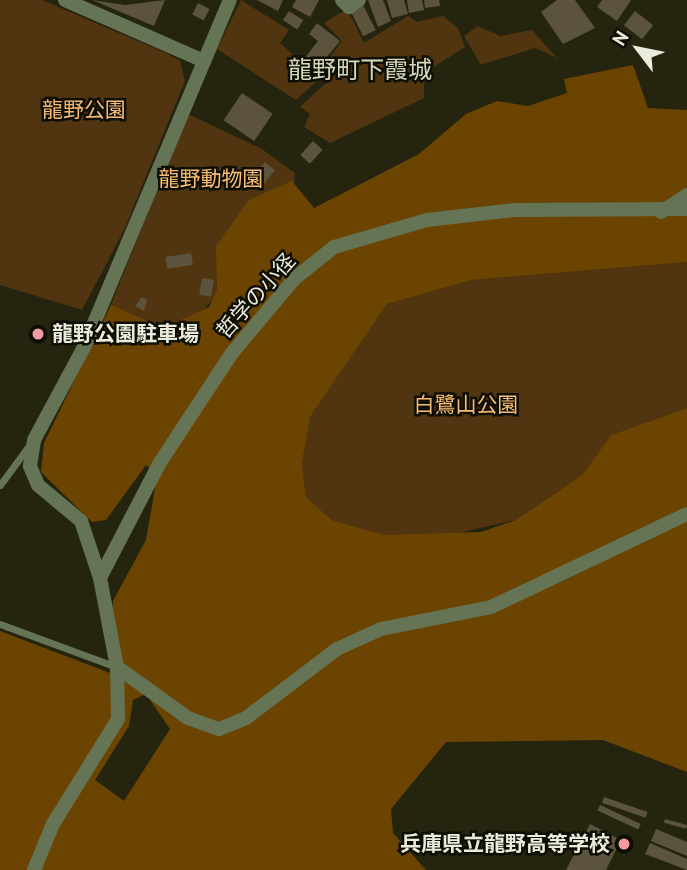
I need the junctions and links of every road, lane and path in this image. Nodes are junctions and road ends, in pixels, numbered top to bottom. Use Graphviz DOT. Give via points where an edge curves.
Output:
graph roads {
  1 [pos="65,0"];
  2 [pos="230,0"];
  3 [pos="342,0"];
  4 [pos="359,0"];
  5 [pos="204,61"];
  6 [pos="687,195"];
  7 [pos="687,209"];
  8 [pos="660,214"];
  9 [pos="34,440"];
  10 [pos="0,485"];
  11 [pos="687,514"];
  12 [pos="100,578"];
  13 [pos="0,624"];
  14 [pos="117,667"];
  15 [pos="34,870"];
  1 -- 5 [label="street"];
  2 -- 5 [label="street"];
  3 -- 4 [label="street" via="349,7"];
  5 -- 9 [label="street" via="84,347"];
  6 -- 8 [label="street"];
  7 -- 8 [label="street, 哲学の小径"];
  8 -- 12 [label="street, 哲学の小径" via="515,210 427,220 334,247 294,279 232,353 159,464"];
  9 -- 10 [label="lane"];
  9 -- 12 [label="street" via="30,466 38,485 81,521"];
  11 -- 14 [label="street" via="491,607 381,629 337,649 246,718 219,729 188,718"];
  12 -- 14 [label="street"];
  13 -- 14 [label="lane"];
  14 -- 15 [label="street" via="118,719 53,824"];
}
